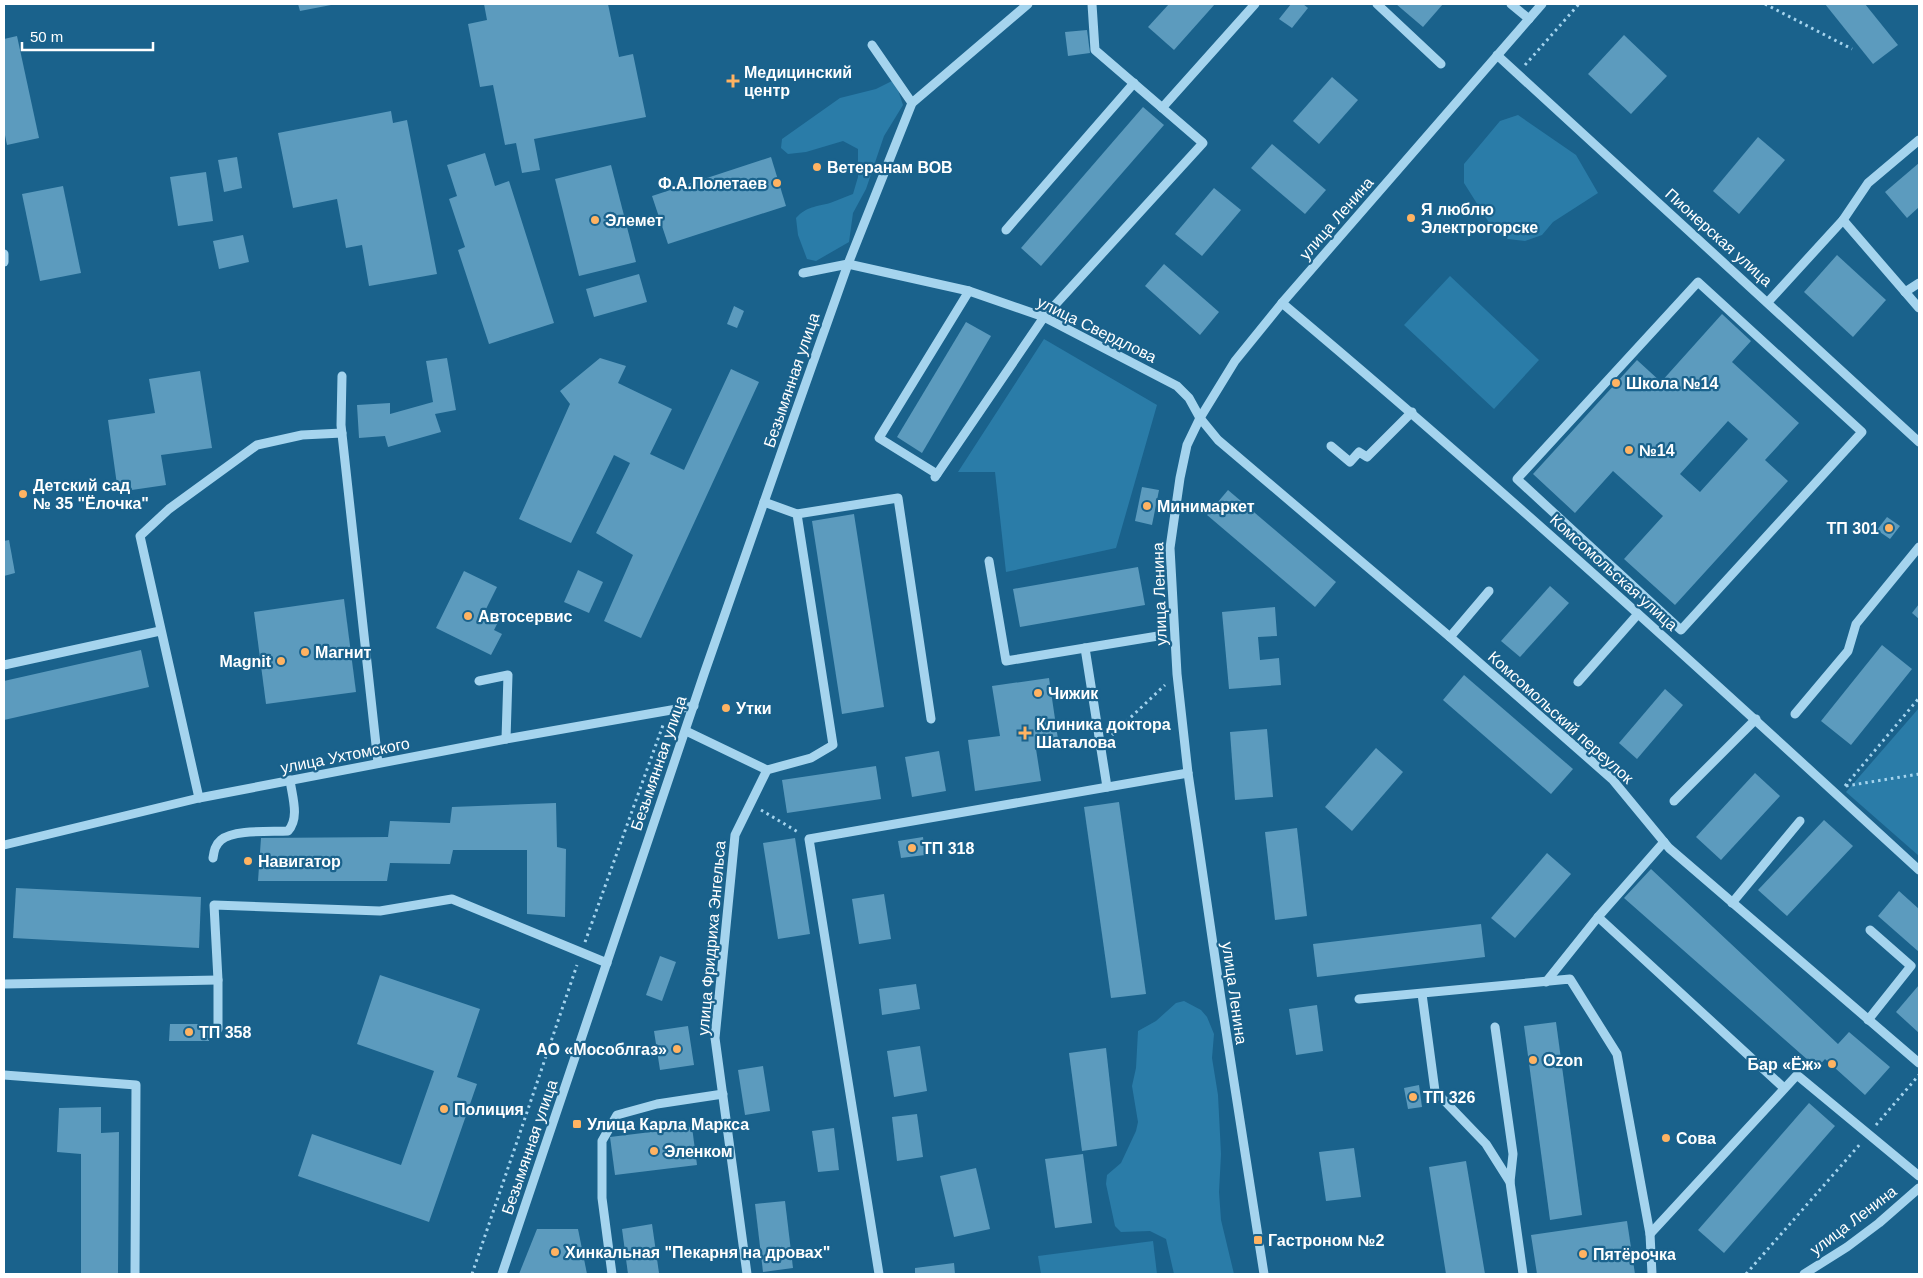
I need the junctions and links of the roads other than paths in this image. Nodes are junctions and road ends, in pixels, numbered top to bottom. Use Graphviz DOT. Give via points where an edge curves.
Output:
graph roads {
  1 [pos="1028,4"];
  2 [pos="1092,4"];
  3 [pos="1255,4"];
  4 [pos="1377,4"];
  5 [pos="1511,4"];
  6 [pos="1542,4"];
  7 [pos="1528,19"];
  8 [pos="872,45"];
  9 [pos="1498,55"];
  10 [pos="1441,64"];
  11 [pos="1134,83"];
  12 [pos="912,102"];
  13 [pos="1162,108"];
  14 [pos="1919,140"];
  15 [pos="1843,220"];
  16 [pos="1006,230"];
  17 [pos="4,254"];
  18 [pos="4,262"];
  19 [pos="848,264"];
  20 [pos="803,273"];
  21 [pos="1698,282"];
  22 [pos="1919,283"];
  23 [pos="969,291"];
  24 [pos="1905,292"];
  25 [pos="1768,302"];
  26 [pos="1282,303"];
  27 [pos="1919,308"];
  28 [pos="1044,317"];
  29 [pos="342,376"];
  30 [pos="1412,412"];
  31 [pos="1200,418"];
  32 [pos="342,433"];
  33 [pos="1919,442"];
  34 [pos="1331,446"];
  35 [pos="764,502"];
  36 [pos="797,514"];
  37 [pos="1919,547"];
  38 [pos="989,561"];
  39 [pos="1489,591"];
  40 [pos="1638,614"];
  41 [pos="160,631"];
  42 [pos="1158,636"];
  43 [pos="1450,637"];
  44 [pos="1085,648"];
  45 [pos="4,665"];
  46 [pos="479,681"];
  47 [pos="1578,682"];
  48 [pos="694,706"];
  49 [pos="1795,714"];
  50 [pos="931,719"];
  51 [pos="1756,720"];
  52 [pos="686,731"];
  53 [pos="506,739"];
  54 [pos="378,763"];
  55 [pos="768,770"];
  56 [pos="1188,773"];
  57 [pos="290,780"];
  58 [pos="1107,787"];
  59 [pos="199,798"];
  60 [pos="1674,801"];
  61 [pos="1800,821"];
  62 [pos="1664,842"];
  63 [pos="4,845"];
  64 [pos="213,858"];
  65 [pos="1919,870"];
  66 [pos="1732,903"];
  67 [pos="1598,917"];
  68 [pos="1870,930"];
  69 [pos="607,962"];
  70 [pos="218,980"];
  71 [pos="1546,982"];
  72 [pos="4,984"];
  73 [pos="1422,994"];
  74 [pos="1359,999"];
  75 [pos="1868,1020"];
  76 [pos="1496,1027"];
  77 [pos="218,1029"];
  78 [pos="1919,1063"];
  79 [pos="4,1075"];
  80 [pos="1784,1088"];
  81 [pos="723,1094"];
  82 [pos="1919,1176"];
  83 [pos="1510,1182"];
  84 [pos="1919,1188"];
  85 [pos="1650,1234"];
  86 [pos="135,1274"];
  87 [pos="502,1274"];
  88 [pos="612,1274"];
  89 [pos="747,1274"];
  90 [pos="879,1274"];
  91 [pos="1264,1274"];
  92 [pos="1523,1274"];
  93 [pos="1652,1274"];
  94 [pos="1804,1274"];
  1 -- 12 [label="street"];
  2 -- 11 [label="street" via="1095,50"];
  3 -- 13 [label="street"];
  4 -- 10 [label="street"];
  5 -- 7 [label="street"];
  6 -- 7 [label="street, улица Ленина"];
  7 -- 9 [label="street, улица Ленина"];
  8 -- 12 [label="street"];
  9 -- 25 [label="street, Пионерская улица"];
  9 -- 26 [label="street, улица Ленина"];
  11 -- 13 [label="street"];
  11 -- 16 [label="street"];
  12 -- 19 [label="street, Безымянная улица"];
  13 -- 28 [label="street" via="1203,143"];
  14 -- 15 [label="street" via="1868,183"];
  15 -- 24 [label="street"];
  15 -- 25 [label="street"];
  17 -- 18 [label="street"];
  19 -- 20 [label="street"];
  19 -- 23 [label="street, улица Свердлова"];
  19 -- 35 [label="street, Безымянная улица"];
  21 -- 21 [label="street" via="1517,480 1681,630 1862,432"];
  22 -- 24 [label="street"];
  23 -- 28 [label="street, улица Свердлова"];
  23 -- 28 [label="street" via="879,438 936,475"];
  24 -- 27 [label="street"];
  25 -- 33 [label="street, Пионерская улица"];
  26 -- 30 [label="street, Комсомольская улица"];
  26 -- 31 [label="street, улица Ленина" via="1235,361"];
  28 -- 31 [label="street, улица Свердлова" via="1177,386 1189,398"];
  29 -- 32 [label="street"];
  30 -- 34 [label="street" via="1367,458 1359,452 1350,462"];
  30 -- 40 [label="street, Комсомольская улица"];
  31 -- 43 [label="street, Комсомольский переулок" via="1218,440"];
  31 -- 56 [label="street, улица Ленина" via="1187,445 1170,548 1177,674"];
  32 -- 41 [label="street" via="302,435 257,445 169,509 140,536"];
  32 -- 54 [label="street"];
  35 -- 36 [label="street"];
  35 -- 48 [label="street, Безымянная улица"];
  36 -- 50 [label="street" via="898,498"];
  36 -- 55 [label="street" via="833,745 811,758"];
  37 -- 49 [label="street" via="1856,624 1848,651"];
  38 -- 44 [label="street" via="1006,661"];
  39 -- 43 [label="street"];
  40 -- 47 [label="street"];
  40 -- 51 [label="street, Комсомольская улица"];
  41 -- 45 [label="street"];
  41 -- 59 [label="street"];
  42 -- 44 [label="street"];
  43 -- 62 [label="street, Комсомольский переулок" via="1612,779"];
  44 -- 58 [label="street"];
  46 -- 53 [label="street" via="508,675"];
  48 -- 52 [label="street, Безымянная улица"];
  48 -- 53 [label="street, улица Ухтомского"];
  51 -- 60 [label="street"];
  51 -- 65 [label="street, Комсомольская улица"];
  52 -- 55 [label="street"];
  52 -- 69 [label="street, Безымянная улица"];
  53 -- 54 [label="street, улица Ухтомского"];
  54 -- 57 [label="street, улица Ухтомского"];
  55 -- 81 [label="street, улица Фридриха Энгельса" via="735,835 715,1038"];
  56 -- 58 [label="street"];
  56 -- 91 [label="street, улица Ленина"];
  57 -- 59 [label="street, улица Ухтомского"];
  57 -- 64 [label="street" via="294,825 288,831 258,832 222,839"];
  58 -- 90 [label="street" via="809,839"];
  59 -- 63 [label="street, улица Ухтомского"];
  61 -- 66 [label="street"];
  62 -- 66 [label="street, Комсомольский переулок"];
  62 -- 67 [label="street"];
  66 -- 75 [label="street, Комсомольский переулок"];
  67 -- 71 [label="street"];
  67 -- 80 [label="street"];
  68 -- 75 [label="street" via="1911,966"];
  69 -- 70 [label="street" via="452,899 380,910 214,905"];
  69 -- 87 [label="street, Безымянная улица"];
  70 -- 72 [label="street"];
  70 -- 77 [label="street"];
  71 -- 73 [label="street"];
  71 -- 85 [label="street" via="1570,979 1617,1054"];
  73 -- 74 [label="street"];
  73 -- 83 [label="street" via="1435,1091 1486,1144"];
  75 -- 78 [label="street, Комсомольский переулок"];
  76 -- 83 [label="street" via="1513,1154"];
  79 -- 86 [label="street" via="136,1084"];
  80 -- 82 [label="street" via="1797,1075"];
  80 -- 85 [label="street"];
  81 -- 88 [label="street" via="657,1104 617,1115 602,1141 602,1198"];
  81 -- 89 [label="street, улица Фридриха Энгельса"];
  83 -- 92 [label="street"];
  84 -- 94 [label="street, улица Ленина" via="1847,1248"];
  85 -- 93 [label="street"];
}
